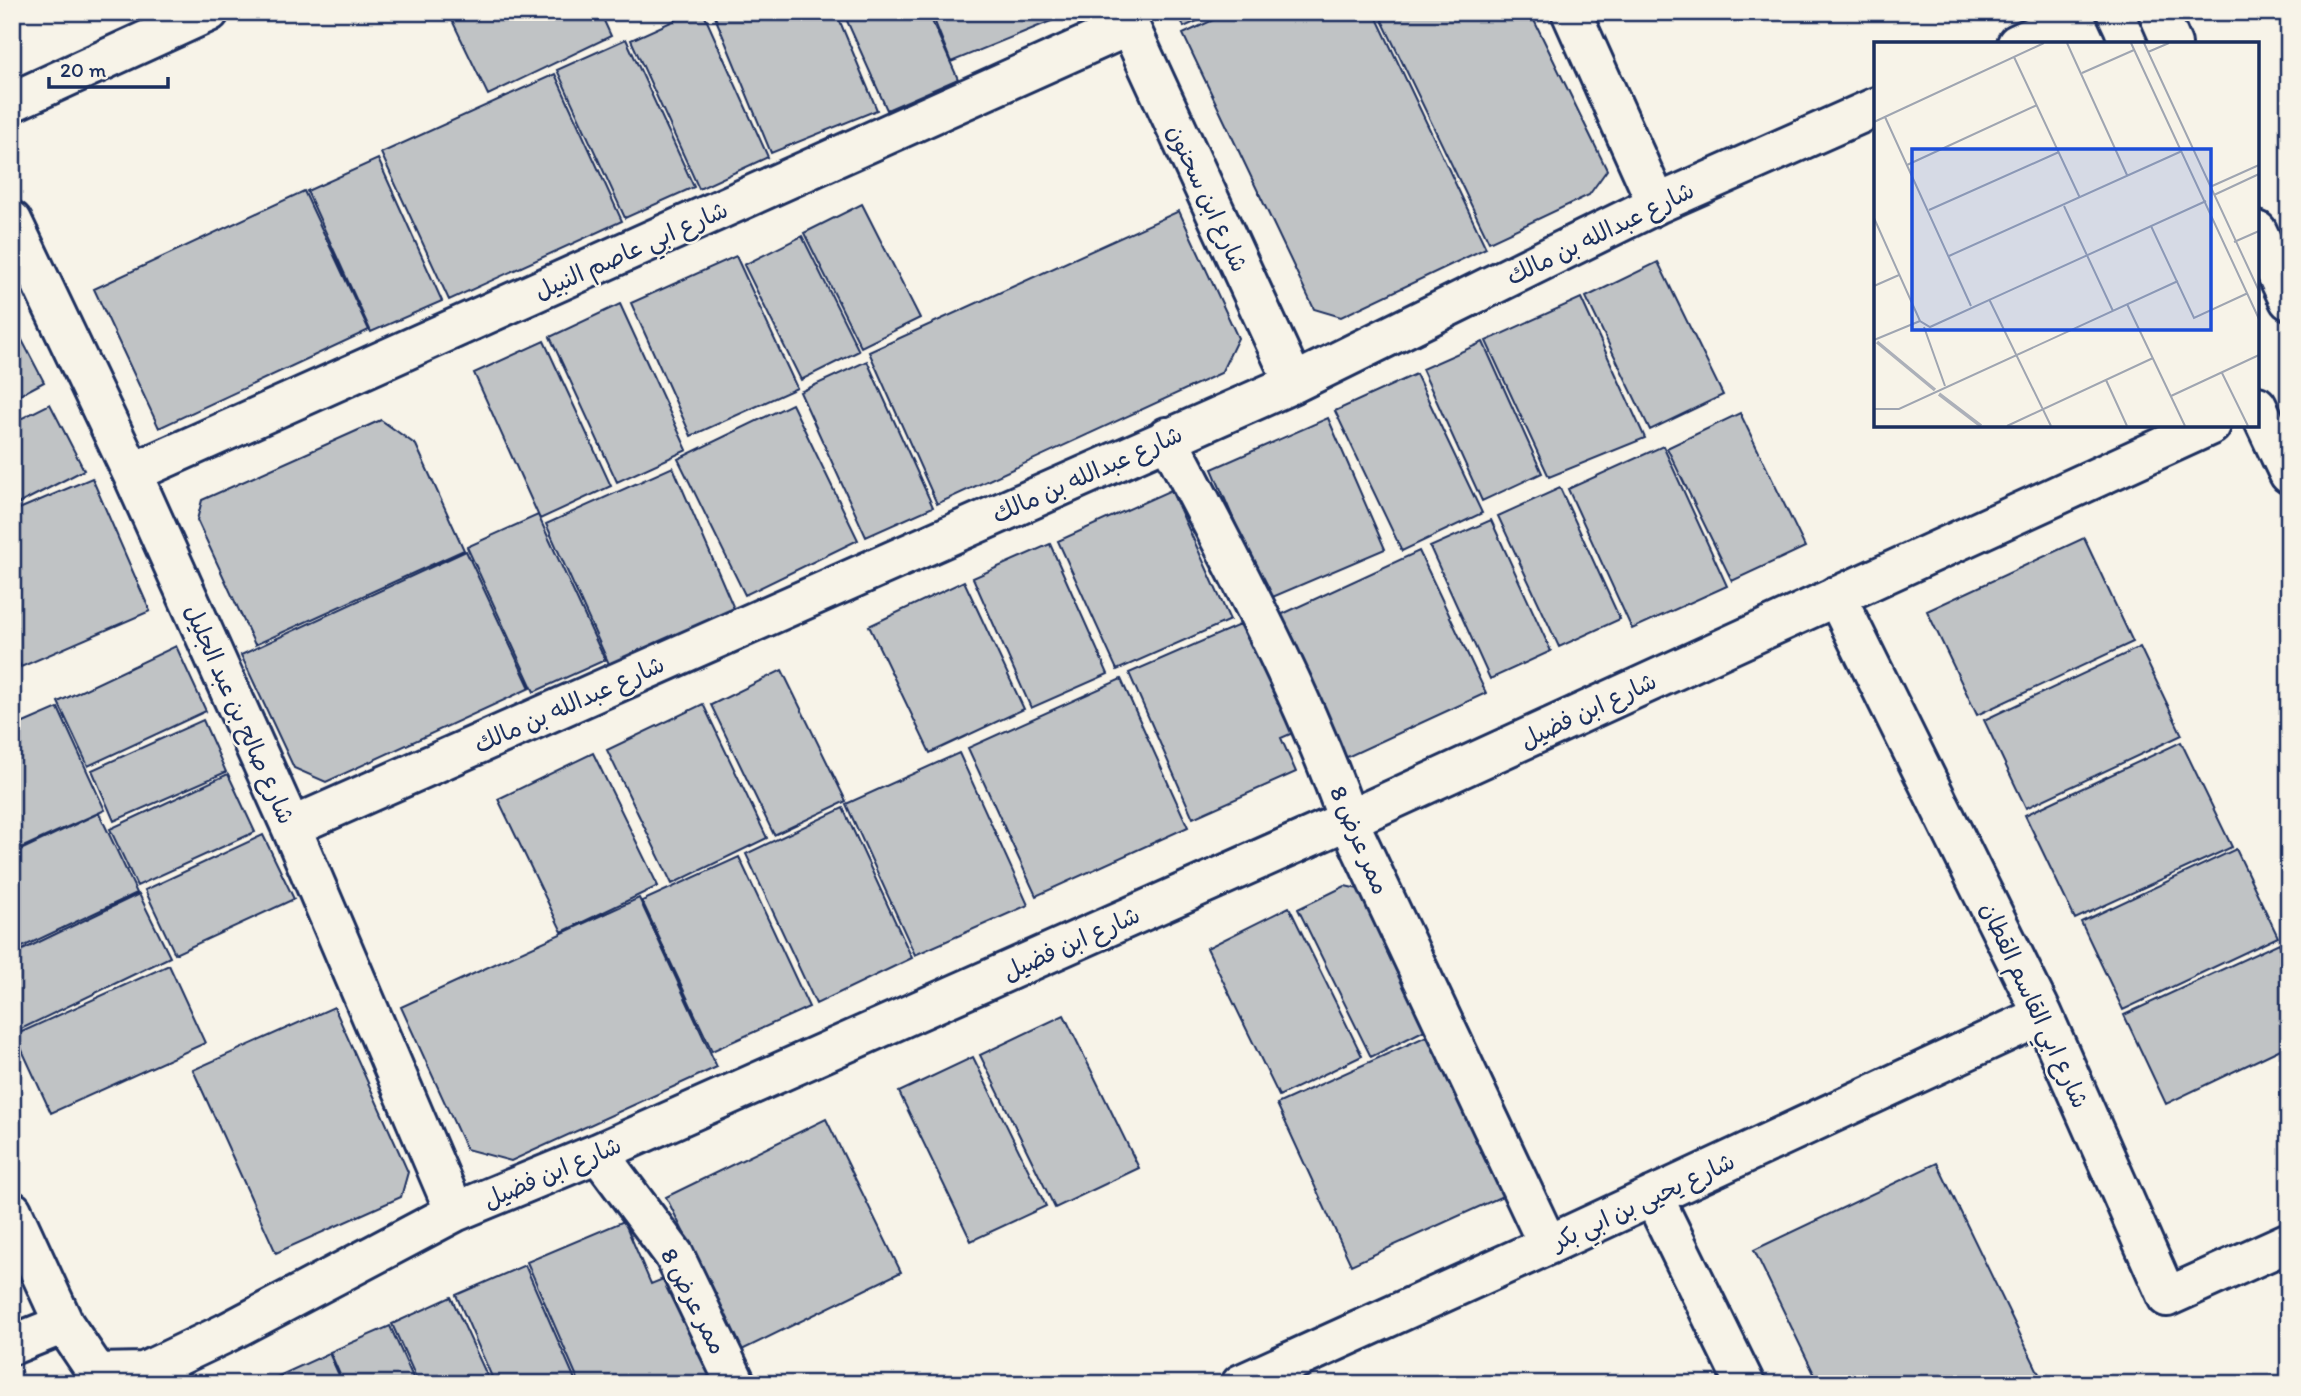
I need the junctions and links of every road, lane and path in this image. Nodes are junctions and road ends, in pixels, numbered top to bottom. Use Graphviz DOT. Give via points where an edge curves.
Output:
graph roads {
  1 [pos="209,12"];
  2 [pos="1571,12"];
  3 [pos="2158,12"];
  4 [pos="1126,19"];
  5 [pos="2077,25"];
  6 [pos="2023,42"];
  7 [pos="2171,42"];
  8 [pos="12,102"];
  9 [pos="1874,108"];
  10 [pos="1657,204"];
  11 [pos="12,221"];
  12 [pos="2259,234"];
  13 [pos="2289,298"];
  14 [pos="1294,383"];
  15 [pos="2259,409"];
  16 [pos="2207,427"];
  17 [pos="1167,437"];
  18 [pos="132,473"];
  19 [pos="2289,474"];
  20 [pos="1836,596"];
  21 [pos="1348,820"];
  22 [pos="291,827"];
  23 [pos="2043,1015"];
  24 [pos="598,1153"];
  25 [pos="1653,1196"];
  26 [pos="12,1211"];
  27 [pos="456,1212"];
  28 [pos="2289,1242"];
  29 [pos="1548,1245"];
  30 [pos="64,1324"];
  31 [pos="12,1345"];
  32 [pos="96,1378"];
  33 [pos="736,1384"];
  34 [pos="1241,1384"];
  35 [pos="1745,1384"];
  1 -- 8 [label="street"];
  2 -- 10 [label="street"];
  3 -- 7 [label="street"];
  4 -- 14 [label="street, شارع ابن سحنون"];
  4 -- 18 [label="street, شارع ابي عاصم النبيل"];
  5 -- 6 [label="street"];
  9 -- 10 [label="street, شارع عبدالله بن مالك"];
  10 -- 14 [label="street, شارع عبدالله بن مالك"];
  11 -- 18 [label="street, شارع صالح بن عبد الجليل"];
  12 -- 13 [label="street"];
  14 -- 17 [label="street, شارع عبدالله بن مالك"];
  15 -- 19 [label="street"];
  16 -- 20 [label="street, شارع ابن فضيل"];
  17 -- 21 [label="street, ممر عرض 8" via="1320,743"];
  17 -- 22 [label="street, شارع عبدالله بن مالك"];
  18 -- 22 [label="street, شارع صالح بن عبد الجليل"];
  20 -- 21 [label="street, شارع ابن فضيل"];
  20 -- 23 [label="street, شارع ابي القاسم القطان"];
  21 -- 24 [label="street, شارع ابن فضيل"];
  21 -- 29 [label="street, ممر عرض 8"];
  22 -- 27 [label="street, شارع صالح بن عبد الجليل"];
  23 -- 25 [label="street, شارع يحيى بن ابي بكر"];
  23 -- 28 [label="street, شارع ابي القاسم القطان" via="2167,1297"];
  24 -- 27 [label="street, شارع ابن فضيل"];
  24 -- 33 [label="street, ممر عرض 8" via="674,1255"];
  25 -- 29 [label="street, شارع يحيى بن ابي بكر"];
  25 -- 35 [label="street"];
  26 -- 30 [label="street, شارع ابن فضيل"];
  27 -- 32 [label="street, شارع ابن فضيل" via="144,1372"];
  29 -- 34 [label="street, شارع يحيى بن ابي بكر"];
  30 -- 31 [label="street"];
  30 -- 32 [label="street, شارع ابن فضيل"];
}
